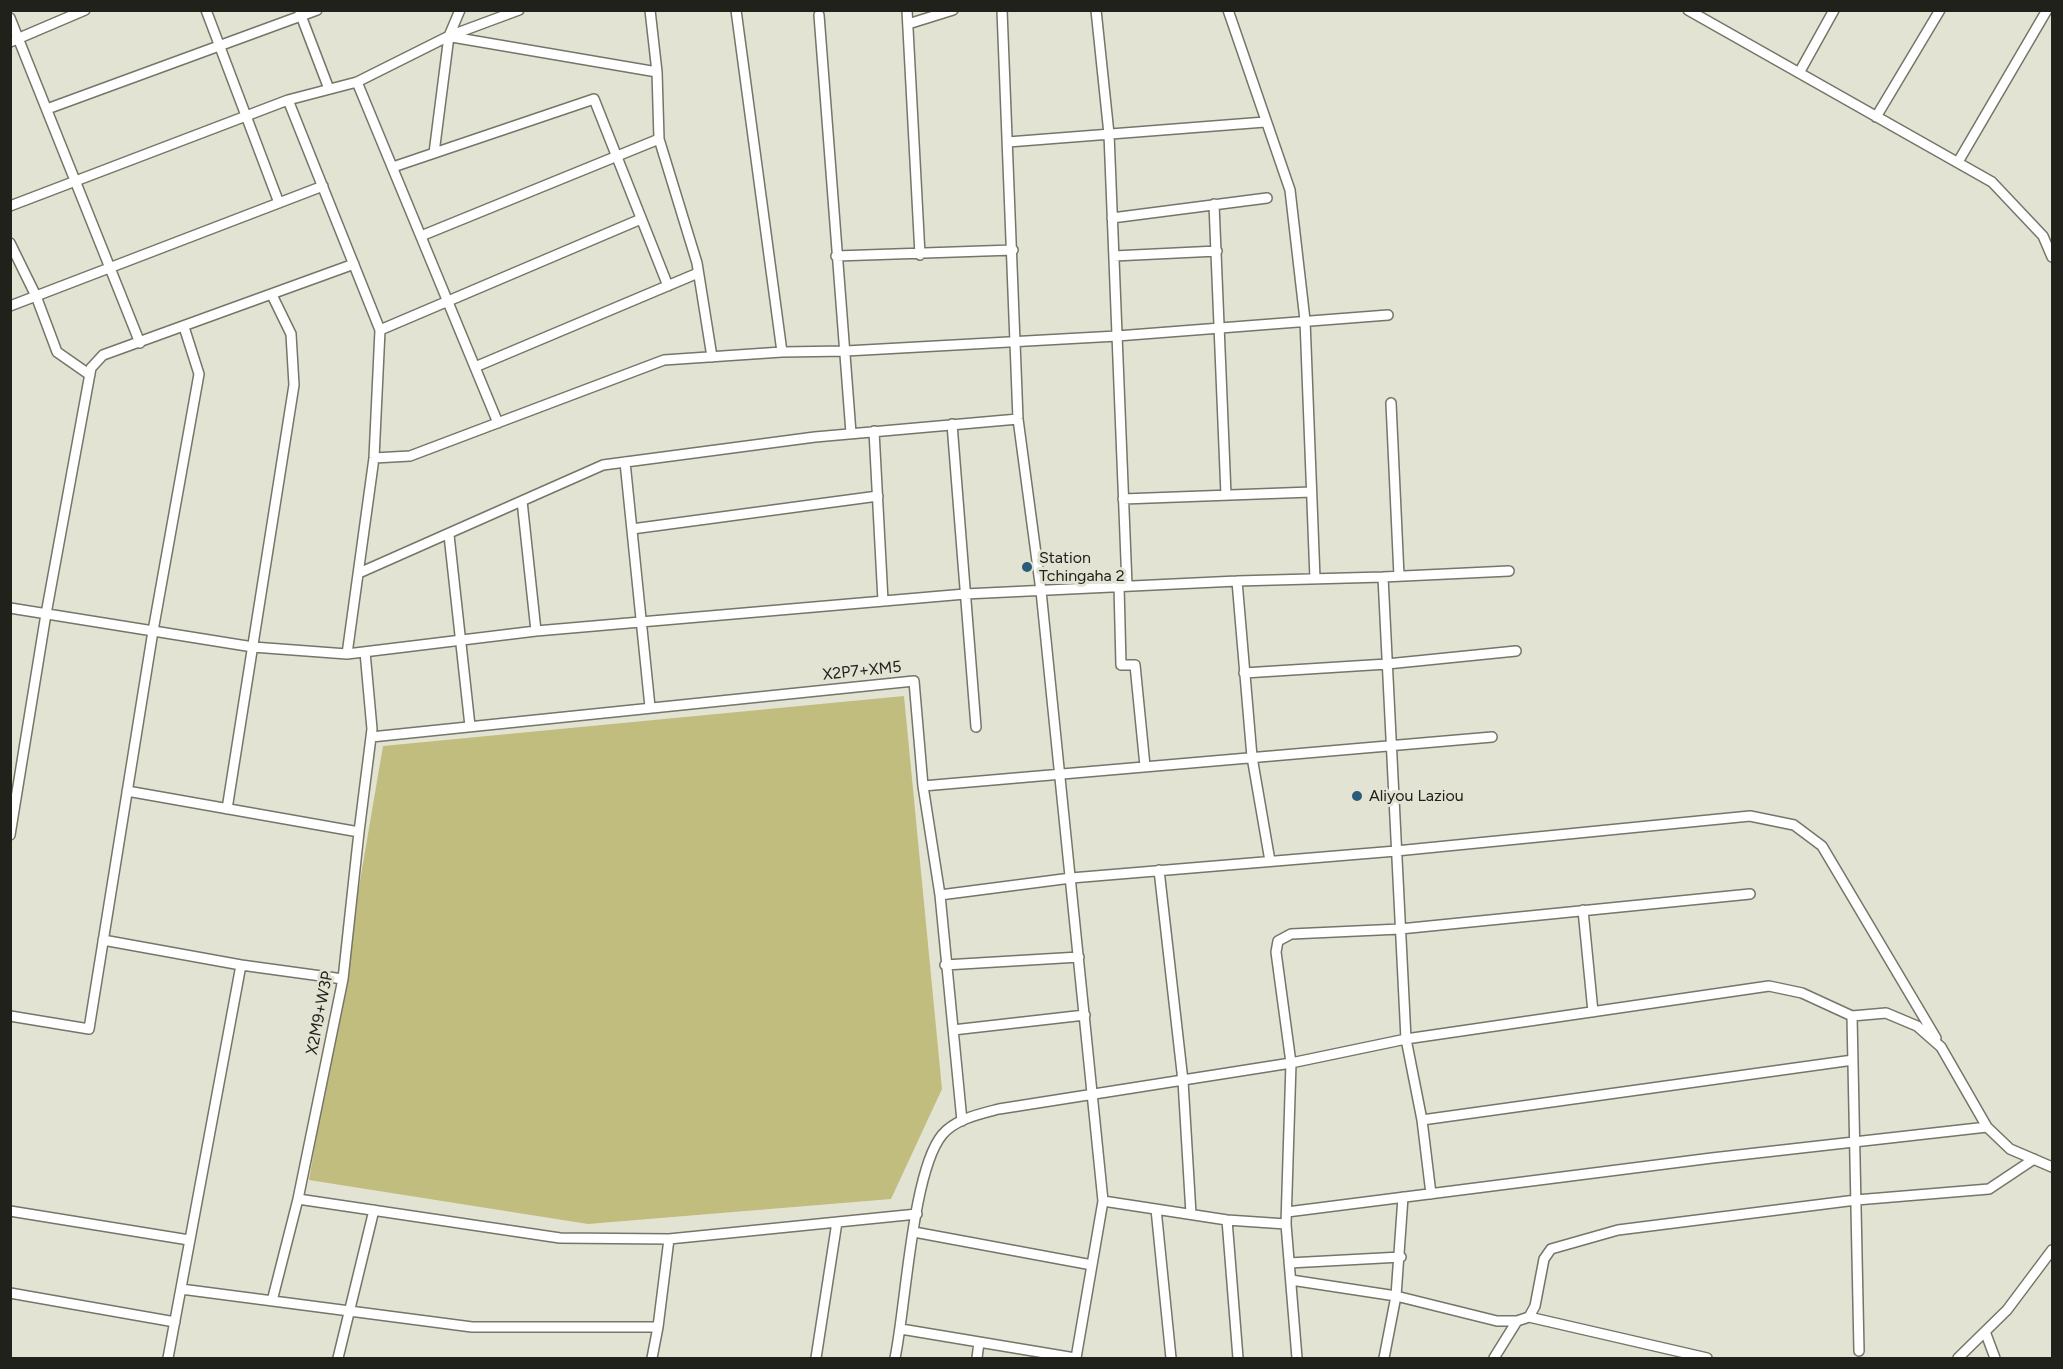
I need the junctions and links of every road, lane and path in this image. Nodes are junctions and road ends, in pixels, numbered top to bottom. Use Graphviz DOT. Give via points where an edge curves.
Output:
graph roads {
  1 [pos="85,10"];
  2 [pos="206,10"];
  3 [pos="317,10"];
  4 [pos="460,10"];
  5 [pos="519,10"];
  6 [pos="650,10"];
  7 [pos="736,10"];
  8 [pos="907,10"];
  9 [pos="953,10"];
  10 [pos="1002,10"];
  11 [pos="1096,10"];
  12 [pos="1228,10"];
  13 [pos="1688,10"];
  14 [pos="1710,10"];
  15 [pos="1834,10"];
  16 [pos="1940,10"];
  17 [pos="2047,10"];
  18 [pos="300,13"];
  19 [pos="819,15"];
  20 [pos="10,18"];
  21 [pos="1704,20"];
  22 [pos="908,24"];
  23 [pos="449,36"];
  24 [pos="15,40"];
  25 [pos="218,46"];
  26 [pos="657,72"];
  27 [pos="1799,73"];
  28 [pos="357,82"];
  29 [pos="329,89"];
  30 [pos="288,100"];
  31 [pos="47,109"];
  32 [pos="246,116"];
  33 [pos="1876,117"];
  34 [pos="1265,122"];
  35 [pos="1109,134"];
  36 [pos="659,140"];
  37 [pos="1008,142"];
  38 [pos="434,153"];
  39 [pos="616,157"];
  40 [pos="1958,162"];
  41 [pos="393,167"];
  42 [pos="76,181"];
  43 [pos="323,186"];
  44 [pos="1267,198"];
  45 [pos="279,203"];
  46 [pos="1214,204"];
  47 [pos="10,206"];
  48 [pos="1112,218"];
  49 [pos="641,219"];
  50 [pos="421,236"];
  51 [pos="10,243"];
  52 [pos="1013,250"];
  53 [pos="1217,251"];
  54 [pos="920,255"];
  55 [pos="836,256"];
  56 [pos="1114,256"];
  57 [pos="2052,257"];
  58 [pos="354,264"];
  59 [pos="110,268"];
  60 [pos="698,273"];
  61 [pos="668,286"];
  62 [pos="272,295"];
  63 [pos="36,296"];
  64 [pos="448,301"];
  65 [pos="10,306"];
  66 [pos="1388,315"];
  67 [pos="1305,320"];
  68 [pos="184,327"];
  69 [pos="1220,327"];
  70 [pos="380,330"];
  71 [pos="1117,336"];
  72 [pos="1015,340"];
  73 [pos="140,343"];
  74 [pos="846,351"];
  75 [pos="782,352"];
  76 [pos="712,357"];
  77 [pos="475,367"];
  78 [pos="90,375"];
  79 [pos="1391,403"];
  80 [pos="1018,419"];
  81 [pos="498,423"];
  82 [pos="952,424"];
  83 [pos="874,431"];
  84 [pos="851,434"];
  85 [pos="374,458"];
  86 [pos="625,462"];
  87 [pos="1311,492"];
  88 [pos="1226,495"];
  89 [pos="878,496"];
  90 [pos="1123,499"];
  91 [pos="522,501"];
  92 [pos="632,529"];
  93 [pos="449,535"];
  94 [pos="1509,571"];
  95 [pos="359,573"];
  96 [pos="1399,576"];
  97 [pos="1383,577"];
  98 [pos="1316,579"];
  99 [pos="1238,581"];
  100 [pos="1123,586"];
  101 [pos="1041,591"];
  102 [pos="964,594"];
  103 [pos="883,602"];
  104 [pos="10,608"];
  105 [pos="46,614"];
  106 [pos="642,624"];
  107 [pos="153,631"];
  108 [pos="536,631"];
  109 [pos="460,640"];
  110 [pos="253,647"];
  111 [pos="1516,651"];
  112 [pos="364,652"];
  113 [pos="346,654"];
  114 [pos="1387,664"];
  115 [pos="1244,673"];
  116 [pos="650,707"];
  117 [pos="470,726"];
  118 [pos="976,727"];
  119 [pos="371,737"];
  120 [pos="1492,737"];
  121 [pos="1391,746"];
  122 [pos="1252,757"];
  123 [pos="1145,766"];
  124 [pos="1060,774"];
  125 [pos="923,786"];
  126 [pos="127,791"];
  127 [pos="227,809"];
  128 [pos="359,832"];
  129 [pos="10,835"];
  130 [pos="1396,851"];
  131 [pos="1270,861"];
  132 [pos="1159,870"];
  133 [pos="1071,878"];
  134 [pos="1750,894"];
  135 [pos="940,895"];
  136 [pos="1583,910"];
  137 [pos="1400,929"];
  138 [pos="103,940"];
  139 [pos="1079,957"];
  140 [pos="241,965"];
  141 [pos="945,965"];
  142 [pos="343,979"];
  143 [pos="1593,1012"];
  144 [pos="1085,1015"];
  145 [pos="10,1016"];
  146 [pos="1852,1016"];
  147 [pos="953,1030"];
  148 [pos="1406,1039"];
  149 [pos="1941,1047"];
  150 [pos="1853,1060"];
  151 [pos="1291,1063"];
  152 [pos="1183,1081"];
  153 [pos="1093,1095"];
  154 [pos="1422,1119"];
  155 [pos="962,1121"];
  156 [pos="1987,1127"];
  157 [pos="1854,1142"];
  158 [pos="2034,1160"];
  159 [pos="2052,1167"];
  160 [pos="1431,1194"];
  161 [pos="1403,1197"];
  162 [pos="298,1199"];
  163 [pos="1856,1200"];
  164 [pos="1103,1201"];
  165 [pos="1156,1209"];
  166 [pos="374,1210"];
  167 [pos="10,1211"];
  168 [pos="1287,1212"];
  169 [pos="917,1214"];
  170 [pos="1191,1215"];
  171 [pos="1227,1220"];
  172 [pos="837,1222"];
  173 [pos="1286,1224"];
  174 [pos="914,1232"];
  175 [pos="669,1239"];
  176 [pos="189,1240"];
  177 [pos="2052,1250"];
  178 [pos="1401,1257"];
  179 [pos="1289,1263"];
  180 [pos="1092,1264"];
  181 [pos="1291,1280"];
  182 [pos="181,1289"];
  183 [pos="10,1293"];
  184 [pos="1396,1296"];
  185 [pos="272,1301"];
  186 [pos="350,1311"];
  187 [pos="1529,1317"];
  188 [pos="1517,1321"];
  189 [pos="175,1322"];
  190 [pos="658,1327"];
  191 [pos="901,1329"];
  192 [pos="1986,1334"];
  193 [pos="979,1342"];
  194 [pos="1859,1351"];
  195 [pos="1706,1358"];
  196 [pos="168,1359"];
  197 [pos="338,1359"];
  198 [pos="652,1359"];
  199 [pos="816,1359"];
  200 [pos="895,1359"];
  201 [pos="977,1359"];
  202 [pos="1076,1359"];
  203 [pos="1171,1359"];
  204 [pos="1238,1359"];
  205 [pos="1297,1359"];
  206 [pos="1384,1359"];
  207 [pos="1494,1359"];
  208 [pos="1958,1359"];
  209 [pos="1995,1359"];
  1 -- 24 [label="street"];
  2 -- 25 [label="street"];
  3 -- 18 [label="street"];
  4 -- 23 [label="street"];
  5 -- 23 [label="street"];
  6 -- 26 [label="street"];
  7 -- 75 [label="street"];
  8 -- 22 [label="street"];
  9 -- 22 [label="street"];
  10 -- 37 [label="street"];
  11 -- 35 [label="street"];
  12 -- 34 [label="street"];
  13 -- 21 [label="street"];
  14 -- 21 [label="street"];
  15 -- 27 [label="street"];
  16 -- 33 [label="street"];
  17 -- 40 [label="street"];
  18 -- 25 [label="street"];
  18 -- 29 [label="street"];
  19 -- 55 [label="street"];
  20 -- 24 [label="street"];
  21 -- 27 [label="street"];
  22 -- 54 [label="street"];
  23 -- 26 [label="street"];
  23 -- 28 [label="street"];
  23 -- 38 [label="street"];
  24 -- 31 [label="street"];
  25 -- 31 [label="street"];
  25 -- 32 [label="street"];
  26 -- 36 [label="street"];
  27 -- 33 [label="street"];
  28 -- 29 [label="street"];
  28 -- 41 [label="street"];
  29 -- 30 [label="street"];
  30 -- 32 [label="street"];
  30 -- 43 [label="street"];
  31 -- 42 [label="street"];
  32 -- 42 [label="street"];
  32 -- 45 [label="street"];
  33 -- 40 [label="street"];
  34 -- 35 [label="street"];
  34 -- 67 [label="street" via="1290,190"];
  35 -- 37 [label="street"];
  35 -- 48 [label="street"];
  36 -- 39 [label="street"];
  36 -- 60 [label="street"];
  37 -- 52 [label="street"];
  38 -- 39 [label="street" via="594,99"];
  38 -- 41 [label="street"];
  39 -- 49 [label="street"];
  39 -- 50 [label="street"];
  40 -- 57 [label="street" via="1992,182 2043,236"];
  41 -- 50 [label="street"];
  42 -- 47 [label="street"];
  42 -- 59 [label="street"];
  43 -- 45 [label="street"];
  43 -- 58 [label="street"];
  44 -- 46 [label="street"];
  45 -- 59 [label="street"];
  46 -- 48 [label="street"];
  46 -- 53 [label="street"];
  48 -- 56 [label="street"];
  49 -- 61 [label="street"];
  49 -- 64 [label="street"];
  50 -- 64 [label="street"];
  51 -- 63 [label="street"];
  52 -- 54 [label="street"];
  52 -- 72 [label="street"];
  53 -- 56 [label="street"];
  53 -- 69 [label="street"];
  54 -- 55 [label="street"];
  55 -- 74 [label="street"];
  56 -- 71 [label="street"];
  58 -- 62 [label="street"];
  58 -- 70 [label="street"];
  59 -- 63 [label="street"];
  59 -- 73 [label="street"];
  60 -- 61 [label="street"];
  60 -- 76 [label="street"];
  61 -- 77 [label="street"];
  62 -- 68 [label="street"];
  62 -- 110 [label="street" via="291,334 294,385"];
  63 -- 65 [label="street"];
  63 -- 78 [label="street" via="57,352"];
  64 -- 70 [label="street"];
  64 -- 77 [label="street"];
  66 -- 67 [label="street"];
  67 -- 69 [label="street"];
  67 -- 87 [label="street"];
  68 -- 73 [label="street"];
  68 -- 107 [label="street" via="199,374"];
  69 -- 71 [label="street"];
  69 -- 88 [label="street"];
  70 -- 85 [label="street"];
  71 -- 72 [label="street"];
  71 -- 90 [label="street"];
  72 -- 74 [label="street"];
  72 -- 80 [label="street"];
  73 -- 78 [label="street" via="97,359"];
  74 -- 75 [label="street"];
  74 -- 84 [label="street"];
  75 -- 76 [label="street"];
  76 -- 81 [label="street" via="664,360"];
  77 -- 81 [label="street"];
  78 -- 105 [label="street"];
  79 -- 96 [label="street"];
  80 -- 82 [label="street"];
  80 -- 101 [label="street"];
  81 -- 85 [label="street" via="410,456"];
  82 -- 83 [label="street"];
  82 -- 102 [label="street"];
  83 -- 84 [label="street"];
  83 -- 89 [label="street"];
  84 -- 86 [label="street"];
  85 -- 95 [label="street"];
  86 -- 91 [label="street" via="603,465"];
  86 -- 92 [label="street"];
  87 -- 88 [label="street"];
  87 -- 98 [label="street"];
  88 -- 90 [label="street"];
  89 -- 92 [label="street"];
  89 -- 103 [label="street"];
  90 -- 100 [label="street"];
  91 -- 93 [label="street"];
  91 -- 108 [label="street"];
  92 -- 106 [label="street"];
  93 -- 95 [label="street"];
  93 -- 109 [label="street"];
  94 -- 96 [label="street"];
  95 -- 113 [label="street"];
  96 -- 97 [label="street"];
  97 -- 98 [label="street"];
  97 -- 114 [label="street"];
  98 -- 99 [label="street"];
  99 -- 100 [label="street"];
  99 -- 115 [label="street"];
  100 -- 101 [label="street"];
  100 -- 123 [label="street" via="1122,665 1135,664"];
  101 -- 102 [label="street"];
  101 -- 124 [label="street"];
  102 -- 103 [label="street"];
  102 -- 118 [label="street"];
  103 -- 106 [label="street"];
  104 -- 105 [label="street"];
  105 -- 107 [label="street"];
  105 -- 129 [label="street"];
  106 -- 108 [label="street"];
  106 -- 116 [label="street"];
  107 -- 110 [label="street"];
  107 -- 126 [label="street"];
  108 -- 109 [label="street"];
  109 -- 112 [label="street"];
  109 -- 117 [label="street"];
  110 -- 113 [label="street"];
  110 -- 127 [label="street"];
  111 -- 114 [label="street"];
  112 -- 113 [label="street"];
  112 -- 119 [label="street, X2M9+W3P"];
  114 -- 115 [label="street"];
  114 -- 121 [label="street"];
  115 -- 122 [label="street"];
  116 -- 117 [label="street, X2P7+XM5"];
  116 -- 125 [label="street, X2P7+XM5" via="914,681"];
  117 -- 119 [label="street, X2P7+XM5"];
  119 -- 128 [label="street, X2M9+W3P"];
  120 -- 121 [label="street"];
  121 -- 122 [label="street"];
  121 -- 130 [label="street"];
  122 -- 123 [label="street"];
  122 -- 131 [label="street"];
  123 -- 124 [label="street"];
  124 -- 125 [label="street"];
  124 -- 133 [label="street"];
  125 -- 135 [label="street, X2P7+XM5"];
  126 -- 127 [label="street"];
  126 -- 138 [label="street"];
  127 -- 128 [label="street"];
  128 -- 142 [label="street, X2M9+W3P"];
  130 -- 131 [label="street"];
  130 -- 137 [label="street"];
  130 -- 149 [label="street" via="1750,816 1794,825 1822,846"];
  131 -- 132 [label="street"];
  132 -- 133 [label="street"];
  132 -- 152 [label="street"];
  133 -- 135 [label="street"];
  133 -- 139 [label="street"];
  134 -- 136 [label="street"];
  135 -- 141 [label="street, X2P7+XM5"];
  136 -- 137 [label="street"];
  136 -- 143 [label="street"];
  137 -- 148 [label="street"];
  137 -- 151 [label="street" via="1291,934 1278,941 1276,952"];
  138 -- 140 [label="street"];
  138 -- 145 [label="street" via="89,1029"];
  139 -- 141 [label="street"];
  139 -- 144 [label="street"];
  140 -- 142 [label="street"];
  140 -- 176 [label="street"];
  141 -- 147 [label="street, X2P7+XM5"];
  142 -- 162 [label="street, X2M9+W3P"];
  143 -- 146 [label="street" via="1769,986 1802,993"];
  143 -- 148 [label="street"];
  144 -- 147 [label="street"];
  144 -- 153 [label="street"];
  146 -- 149 [label="street" via="1886,1013 1917,1026"];
  146 -- 150 [label="street"];
  147 -- 155 [label="street, X2P7+XM5"];
  148 -- 151 [label="street"];
  148 -- 154 [label="street"];
  149 -- 156 [label="street"];
  150 -- 154 [label="street"];
  150 -- 157 [label="street"];
  151 -- 152 [label="street"];
  151 -- 168 [label="street"];
  152 -- 153 [label="street"];
  152 -- 170 [label="street"];
  153 -- 155 [label="street" via="999,1109"];
  153 -- 164 [label="street"];
  154 -- 160 [label="street"];
  155 -- 169 [label="street" via="942,1135 924,1172"];
  156 -- 157 [label="street"];
  156 -- 158 [label="street" via="2010,1149"];
  157 -- 160 [label="street"];
  157 -- 163 [label="street"];
  158 -- 159 [label="street"];
  158 -- 163 [label="street" via="1989,1189"];
  160 -- 161 [label="street"];
  161 -- 168 [label="street"];
  161 -- 178 [label="street"];
  162 -- 166 [label="street"];
  162 -- 185 [label="street, X2M9+W3P"];
  163 -- 187 [label="street" via="1618,1230 1551,1249 1544,1259 1535,1306"];
  163 -- 194 [label="street"];
  164 -- 165 [label="street"];
  164 -- 180 [label="street"];
  165 -- 170 [label="street"];
  165 -- 203 [label="street"];
  166 -- 175 [label="street" via="560,1238"];
  166 -- 186 [label="street"];
  167 -- 176 [label="street"];
  168 -- 173 [label="street"];
  169 -- 172 [label="street"];
  169 -- 174 [label="street"];
  170 -- 171 [label="street"];
  171 -- 173 [label="street"];
  171 -- 204 [label="street"];
  172 -- 175 [label="street"];
  172 -- 199 [label="street"];
  173 -- 179 [label="street"];
  174 -- 180 [label="street"];
  174 -- 191 [label="street"];
  175 -- 190 [label="street"];
  176 -- 182 [label="street"];
  177 -- 192 [label="street"];
  178 -- 179 [label="street"];
  178 -- 184 [label="street"];
  179 -- 181 [label="street"];
  180 -- 202 [label="street"];
  181 -- 184 [label="street"];
  181 -- 205 [label="street"];
  182 -- 185 [label="street"];
  182 -- 189 [label="street"];
  183 -- 189 [label="street"];
  184 -- 188 [label="street" via="1497,1321"];
  184 -- 206 [label="street"];
  185 -- 186 [label="street"];
  186 -- 190 [label="street" via="472,1327"];
  186 -- 197 [label="street"];
  187 -- 188 [label="street"];
  187 -- 195 [label="street"];
  188 -- 207 [label="street"];
  189 -- 196 [label="street"];
  190 -- 198 [label="street"];
  191 -- 193 [label="street"];
  191 -- 200 [label="street"];
  192 -- 208 [label="street"];
  192 -- 209 [label="street"];
  193 -- 201 [label="street"];
  193 -- 202 [label="street"];
}
